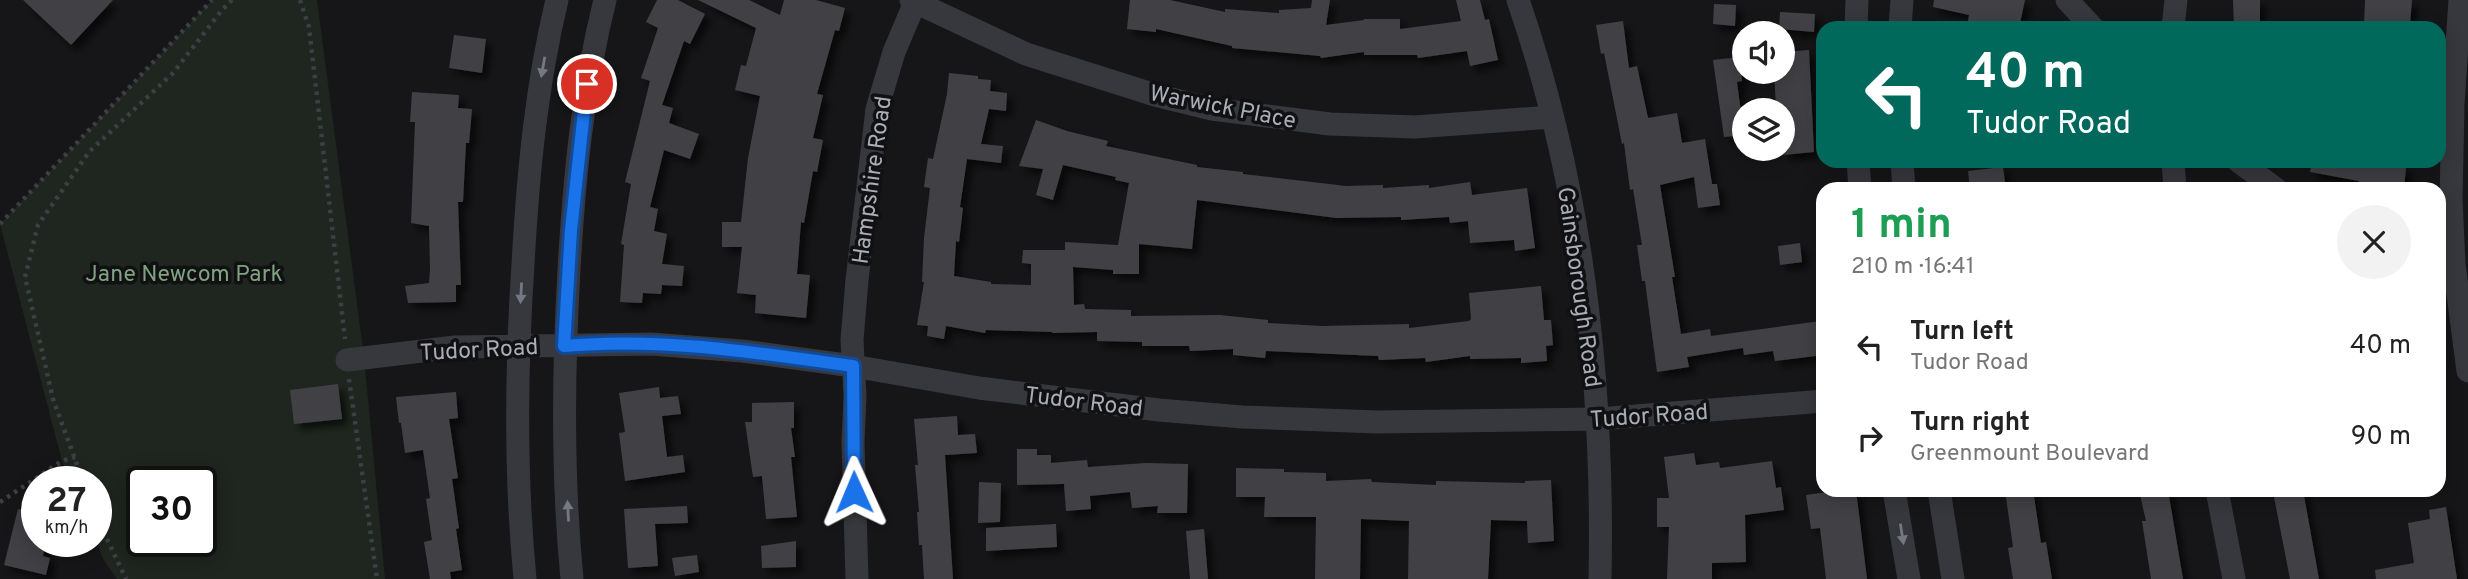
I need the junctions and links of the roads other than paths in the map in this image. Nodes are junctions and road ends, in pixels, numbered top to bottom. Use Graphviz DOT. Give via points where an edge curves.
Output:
graph roads {
  1 [pos="557,0"];
  2 [pos="605,0"];
  3 [pos="1518,0"];
  4 [pos="1857,0"];
  5 [pos="1902,0"];
  6 [pos="2067,0"];
  7 [pos="2176,0"];
  8 [pos="2460,0"];
  9 [pos="914,1"];
  10 [pos="1856,21"];
  11 [pos="1900,21"];
  12 [pos="2086,21"];
  13 [pos="2174,21"];
  14 [pos="1552,117"];
  15 [pos="2248,168"];
  16 [pos="2266,182"];
  17 [pos="2455,290"];
  18 [pos="518,345"];
  19 [pos="564,346"];
  20 [pos="347,360"];
  21 [pos="853,366"];
  22 [pos="2468,372"];
  23 [pos="1816,402"];
  24 [pos="1598,419"];
  25 [pos="1895,497"];
  26 [pos="1940,497"];
  27 [pos="2218,497"];
  28 [pos="526,579"];
  29 [pos="572,579"];
  30 [pos="857,579"];
  31 [pos="1600,579"];
  32 [pos="1909,579"];
  33 [pos="1953,579"];
  34 [pos="2234,579"];
  1 -- 18 [label="street, one-way" via="537,97"];
  2 -- 19 [label="street" via="584,104"];
  3 -- 14 [label="street, Gainsborough Road"];
  4 -- 10 [label="street"];
  5 -- 11 [label="street"];
  6 -- 12 [label="street"];
  7 -- 13 [label="street"];
  8 -- 17 [label="street" via="2451,199"];
  9 -- 14 [label="street, Warwick Place" via="1026,54 1212,109 1330,124 1415,127"];
  9 -- 21 [label="street, Hampshire Road" via="877,110 857,280"];
  14 -- 24 [label="street, Gainsborough Road" via="1585,288"];
  15 -- 16 [label="street"];
  17 -- 22 [label="street"];
  18 -- 19 [label="street, Tudor Road"];
  18 -- 20 [label="street, Tudor Road" via="455,346"];
  18 -- 28 [label="street"];
  19 -- 21 [label="street, Tudor Road" via="651,344"];
  29 -- 19 [label="street, one-way"];
  21 -- 24 [label="street, Tudor Road" via="979,388 1242,417 1454,423"];
  21 -- 30 [label="street, Hampshire Road"];
  23 -- 24 [label="street, Tudor Road"];
  24 -- 31 [label="street, Gainsborough Road"];
  25 -- 32 [label="street, one-way"];
  26 -- 33 [label="street"];
  27 -- 34 [label="street"];
}
